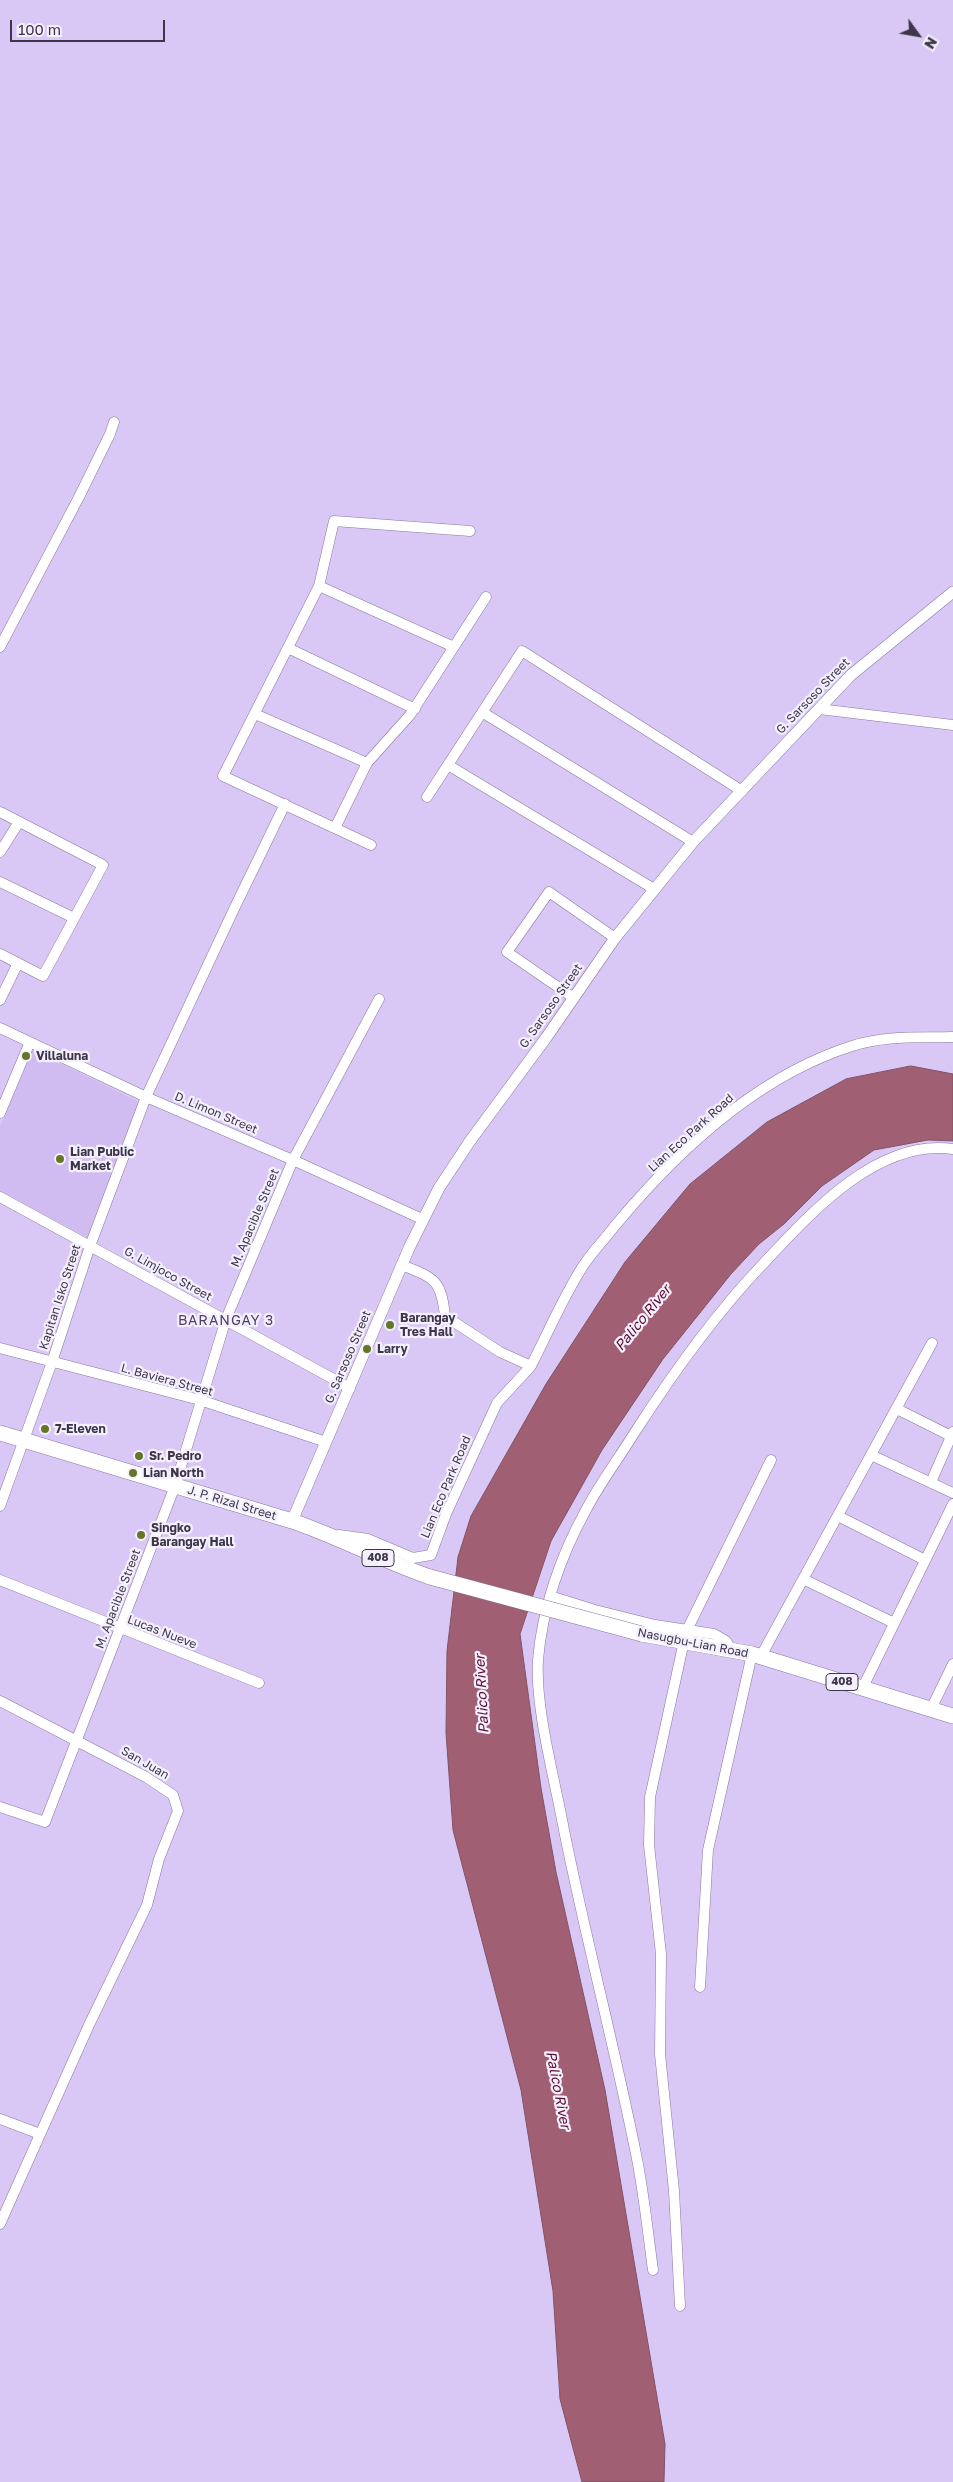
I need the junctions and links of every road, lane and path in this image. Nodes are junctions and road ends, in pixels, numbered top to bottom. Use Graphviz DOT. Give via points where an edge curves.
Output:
graph roads {
  1 [pos="114,422"];
  2 [pos="470,531"];
  3 [pos="319,586"];
  4 [pos="953,592"];
  5 [pos="486,598"];
  6 [pos="0,646"];
  7 [pos="454,647"];
  8 [pos="288,648"];
  9 [pos="415,709"];
  10 [pos="819,709"];
  11 [pos="482,712"];
  12 [pos="255,714"];
  13 [pos="953,725"];
  14 [pos="367,762"];
  15 [pos="448,765"];
  16 [pos="742,791"];
  17 [pos="427,797"];
  18 [pos="285,804"];
  19 [pos="0,812"];
  20 [pos="19,822"];
  21 [pos="335,828"];
  22 [pos="693,842"];
  23 [pos="371,845"];
  24 [pos="0,852"];
  25 [pos="0,882"];
  26 [pos="654,889"];
  27 [pos="74,918"];
  28 [pos="614,938"];
  29 [pos="0,954"];
  30 [pos="18,963"];
  31 [pos="574,998"];
  32 [pos="379,999"];
  33 [pos="0,1000"];
  34 [pos="0,1028"];
  35 [pos="953,1037"];
  36 [pos="30,1042"];
  37 [pos="146,1097"];
  38 [pos="0,1112"];
  39 [pos="953,1149"];
  40 [pos="293,1160"];
  41 [pos="0,1197"];
  42 [pos="422,1220"];
  43 [pos="90,1246"];
  44 [pos="402,1265"];
  45 [pos="226,1320"];
  46 [pos="932,1343"];
  47 [pos="0,1348"];
  48 [pos="52,1362"];
  49 [pos="531,1366"];
  50 [pos="350,1388"];
  51 [pos="200,1400"];
  52 [pos="897,1408"];
  53 [pos="0,1434"];
  54 [pos="952,1434"];
  55 [pos="24,1441"];
  56 [pos="326,1442"];
  57 [pos="871,1455"];
  58 [pos="771,1460"];
  59 [pos="931,1482"];
  60 [pos="175,1486"];
  61 [pos="953,1492"];
  62 [pos="953,1504"];
  63 [pos="0,1506"];
  64 [pos="838,1516"];
  65 [pos="292,1521"];
  66 [pos="328,1534"];
  67 [pos="926,1560"];
  68 [pos="430,1577"];
  69 [pos="803,1578"];
  70 [pos="0,1580"];
  71 [pos="550,1596"];
  72 [pos="894,1623"];
  73 [pos="120,1629"];
  74 [pos="685,1636"];
  75 [pos="756,1655"];
  76 [pos="953,1664"];
  77 [pos="259,1683"];
  78 [pos="862,1689"];
  79 [pos="0,1701"];
  80 [pos="931,1709"];
  81 [pos="953,1716"];
  82 [pos="76,1740"];
  83 [pos="0,1807"];
  84 [pos="700,1987"];
  85 [pos="0,2119"];
  86 [pos="40,2134"];
  87 [pos="0,2224"];
  88 [pos="653,2270"];
  89 [pos="680,2306"];
  1 -- 6 [label="street" via="79,497"];
  2 -- 3 [label="street" via="334,521"];
  3 -- 7 [label="street"];
  3 -- 8 [label="street"];
  4 -- 10 [label="street, G. Sarsoso Street" via="851,674"];
  5 -- 7 [label="street"];
  7 -- 9 [label="street"];
  8 -- 9 [label="street"];
  8 -- 12 [label="street"];
  9 -- 14 [label="street"];
  10 -- 13 [label="street"];
  10 -- 16 [label="street, G. Sarsoso Street"];
  11 -- 15 [label="street"];
  11 -- 16 [label="street" via="522,650"];
  11 -- 22 [label="street"];
  12 -- 14 [label="street"];
  12 -- 18 [label="street" via="223,776"];
  14 -- 21 [label="street"];
  15 -- 17 [label="street"];
  15 -- 26 [label="street"];
  16 -- 22 [label="street, G. Sarsoso Street"];
  18 -- 21 [label="street"];
  18 -- 37 [label="street, Kapitan Isko Street"];
  19 -- 20 [label="street"];
  20 -- 24 [label="street"];
  20 -- 27 [label="street" via="103,865"];
  21 -- 23 [label="street"];
  22 -- 26 [label="street, G. Sarsoso Street"];
  25 -- 27 [label="street"];
  26 -- 28 [label="street, G. Sarsoso Street"];
  27 -- 30 [label="street" via="43,976"];
  28 -- 31 [label="street, G. Sarsoso Street"];
  28 -- 31 [label="street" via="549,892 507,952"];
  29 -- 30 [label="street"];
  30 -- 33 [label="street"];
  31 -- 42 [label="street, G. Sarsoso Street" via="443,1180"];
  32 -- 40 [label="street, M. Apacible Street"];
  34 -- 36 [label="street, D. Limon Street"];
  35 -- 49 [label="street, Lian Eco Park Road" via="883,1039 852,1046 798,1067 756,1092 680,1156 583,1265"];
  36 -- 37 [label="street, D. Limon Street"];
  36 -- 38 [label="street"];
  37 -- 40 [label="street, D. Limon Street"];
  37 -- 43 [label="street, Kapitan Isko Street"];
  39 -- 71 [label="street" via="905,1152 864,1171 806,1219 741,1287 670,1379 585,1510"];
  40 -- 42 [label="street, D. Limon Street"];
  40 -- 45 [label="street, M. Apacible Street"];
  41 -- 43 [label="street, G. Limjoco Street"];
  42 -- 44 [label="street, G. Sarsoso Street"];
  43 -- 45 [label="street, G. Limjoco Street"];
  43 -- 48 [label="street, Kapitan Isko Street"];
  44 -- 49 [label="street" via="431,1277 443,1295 445,1316 500,1352"];
  44 -- 50 [label="street, G. Sarsoso Street"];
  45 -- 50 [label="street, G. Limjoco Street"];
  45 -- 51 [label="street, M. Apacible Street"];
  46 -- 52 [label="street"];
  47 -- 48 [label="street, L. Baviera Street"];
  48 -- 51 [label="street, L. Baviera Street"];
  48 -- 55 [label="street, Kapitan Isko Street"];
  49 -- 66 [label="street, Lian Eco Park Road" via="497,1403 446,1514 431,1555 412,1558 368,1539"];
  50 -- 56 [label="street, G. Sarsoso Street"];
  51 -- 56 [label="street, L. Baviera Street"];
  51 -- 60 [label="street, M. Apacible Street"];
  52 -- 54 [label="street"];
  52 -- 57 [label="street"];
  53 -- 55 [label="main road, J. P. Rizal Street / 408"];
  54 -- 59 [label="street"];
  55 -- 60 [label="main road, J. P. Rizal Street / 408"];
  55 -- 63 [label="street, Kapitan Isko Street"];
  56 -- 65 [label="street, G. Sarsoso Street"];
  57 -- 59 [label="street"];
  57 -- 64 [label="street"];
  58 -- 74 [label="street"];
  59 -- 61 [label="street"];
  60 -- 65 [label="main road, J. P. Rizal Street / 408"];
  60 -- 73 [label="street, M. Apacible Street"];
  62 -- 67 [label="street"];
  64 -- 67 [label="street"];
  64 -- 69 [label="street"];
  65 -- 66 [label="main road, J. P. Rizal Street / 408"];
  66 -- 68 [label="main road, J. P. Rizal Street / 408" via="364,1552"];
  67 -- 72 [label="street"];
  68 -- 74 [label="main road, Nasugbu-Lian Road / 408, bridge" via="642,1634"];
  69 -- 72 [label="street"];
  69 -- 75 [label="street"];
  70 -- 73 [label="street, Lucas Nueve"];
  71 -- 74 [label="street"];
  71 -- 88 [label="street" via="538,1663 542,1712 583,1926 637,2162"];
  72 -- 78 [label="street"];
  73 -- 77 [label="street, Lucas Nueve"];
  73 -- 82 [label="street, M. Apacible Street"];
  74 -- 75 [label="main road, Nasugbu-Lian Road / 408"];
  74 -- 89 [label="street" via="650,1797 649,1845 661,1954 660,2054 674,2191"];
  75 -- 78 [label="main road, Nasugbu-Lian Road / 408"];
  75 -- 84 [label="street" via="708,1850"];
  76 -- 80 [label="street"];
  78 -- 80 [label="main road, Nasugbu-Lian Road / 408"];
  79 -- 82 [label="street, San Juan"];
  80 -- 81 [label="main road, Nasugbu-Lian Road / 408"];
  82 -- 83 [label="street, M. Apacible Street" via="45,1822"];
  82 -- 86 [label="street, San Juan" via="174,1795 178,1811 159,1859 147,1905"];
  85 -- 86 [label="street"];
  86 -- 87 [label="street, San Juan"];
}
